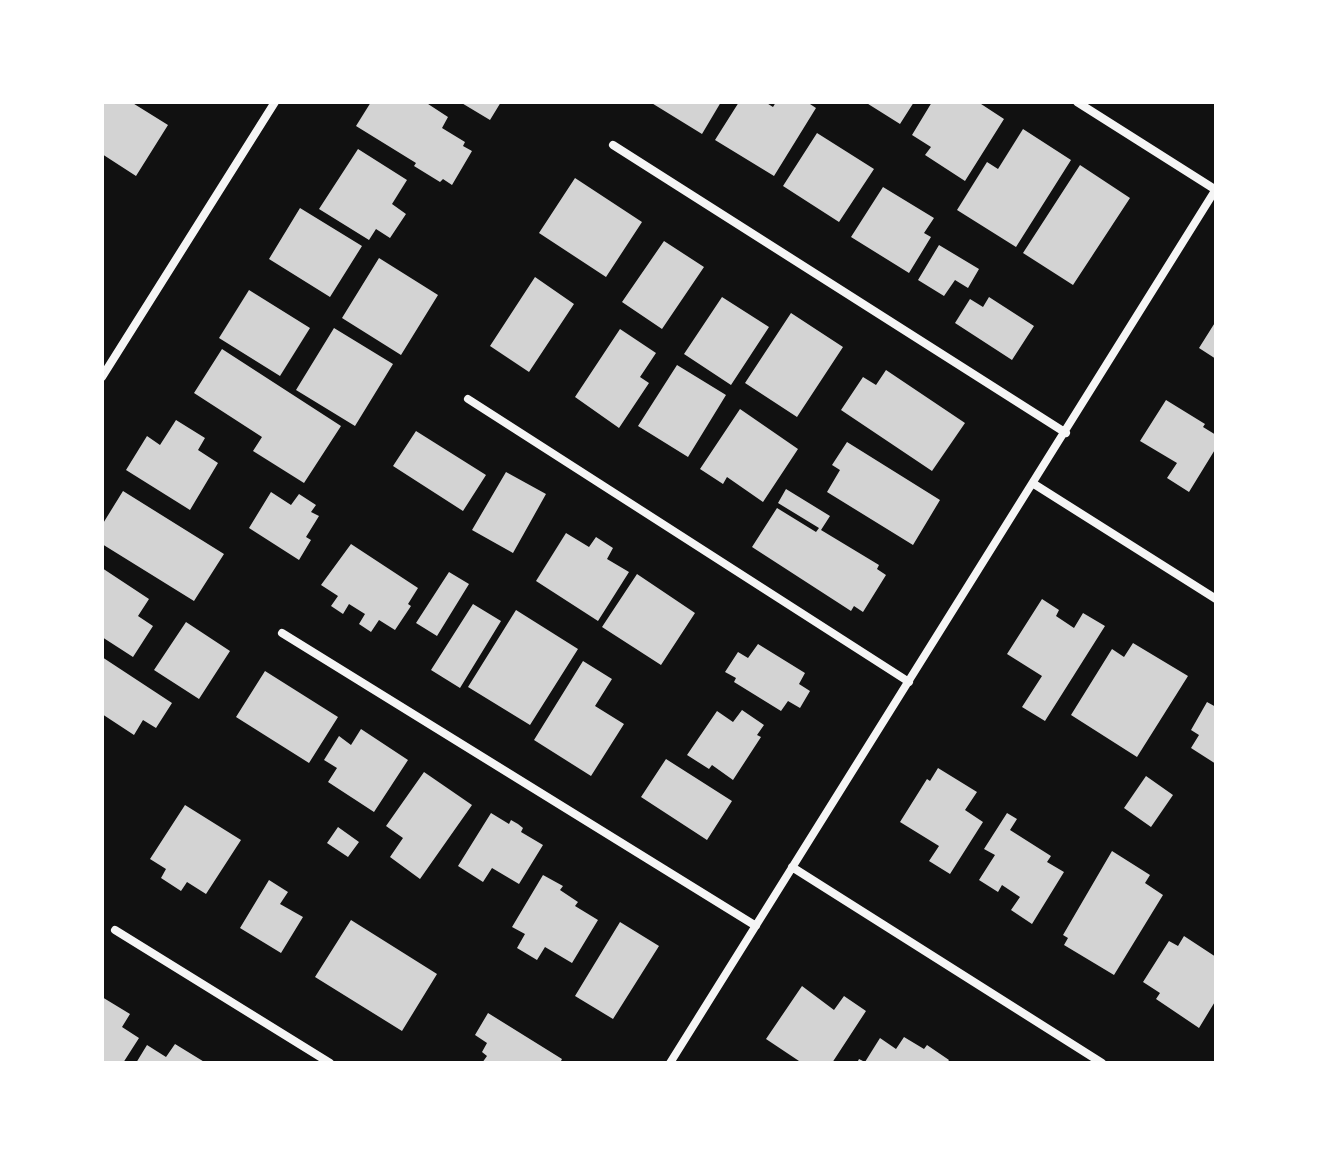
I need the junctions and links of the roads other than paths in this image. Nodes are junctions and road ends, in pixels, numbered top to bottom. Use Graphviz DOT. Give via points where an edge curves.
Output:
graph roads {
  1 [pos="275,102"];
  2 [pos="1077,102"];
  3 [pos="613,145"];
  4 [pos="1216,190"];
  5 [pos="102,377"];
  6 [pos="468,399"];
  7 [pos="1066,433"];
  8 [pos="1034,484"];
  9 [pos="1216,599"];
  10 [pos="282,633"];
  11 [pos="909,682"];
  12 [pos="792,867"];
  13 [pos="756,926"];
  14 [pos="115,930"];
  15 [pos="330,1063"];
  16 [pos="670,1063"];
  17 [pos="1102,1063"];
  1 -- 5 [label="street"];
  2 -- 4 [label="street"];
  3 -- 7 [label="street"];
  4 -- 7 [label="street"];
  6 -- 11 [label="street"];
  7 -- 8 [label="street"];
  8 -- 9 [label="street"];
  8 -- 11 [label="street"];
  10 -- 13 [label="street"];
  11 -- 12 [label="street"];
  12 -- 13 [label="street"];
  12 -- 17 [label="street"];
  13 -- 16 [label="street"];
  14 -- 15 [label="street"];
}
